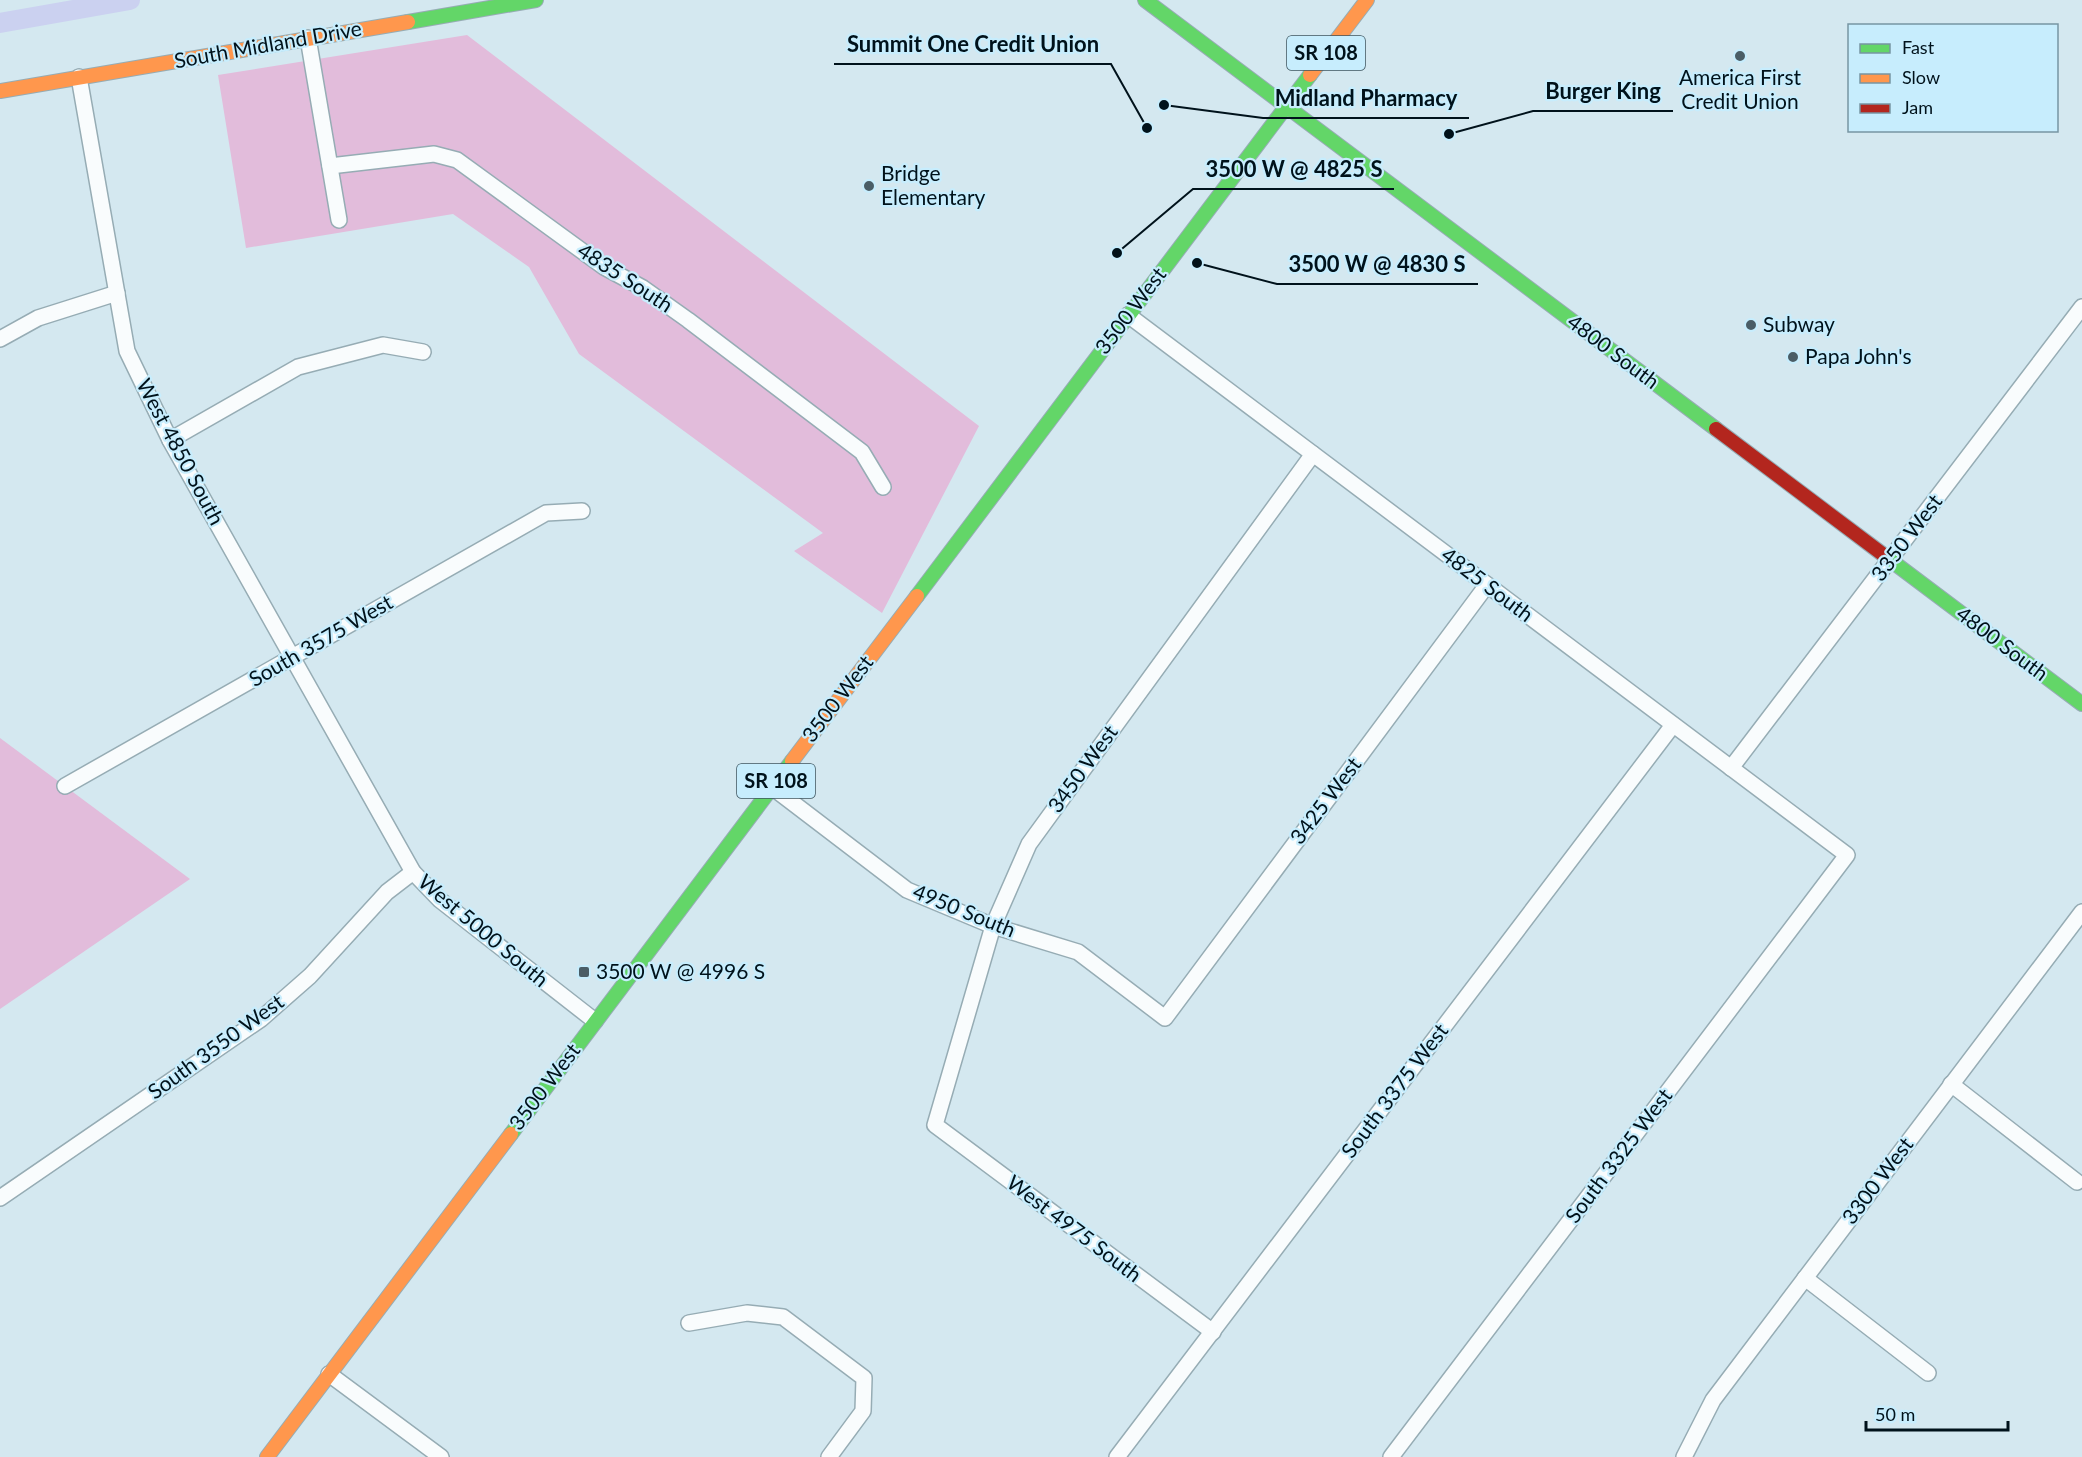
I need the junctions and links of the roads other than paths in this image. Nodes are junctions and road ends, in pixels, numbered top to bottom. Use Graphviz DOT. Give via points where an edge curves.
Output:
graph roads {
  1 [pos="536,0"];
  2 [pos="1145,0"];
  3 [pos="1367,0"];
  4 [pos="308,38"];
  5 [pos="79,77"];
  6 [pos="0,91"];
  7 [pos="1286,106"];
  8 [pos="330,166"];
  9 [pos="339,220"];
  10 [pos="117,293"];
  11 [pos="2082,307"];
  12 [pos="1128,315"];
  13 [pos="0,339"];
  14 [pos="423,352"];
  15 [pos="170,440"];
  16 [pos="1313,454"];
  17 [pos="883,487"];
  18 [pos="582,511"];
  19 [pos="1890,560"];
  20 [pos="1487,585"];
  21 [pos="293,656"];
  22 [pos="2082,704"];
  23 [pos="1673,725"];
  24 [pos="1731,768"];
  25 [pos="65,786"];
  26 [pos="772,787"];
  27 [pos="368,796"];
  28 [pos="1847,855"];
  29 [pos="413,872"];
  30 [pos="2082,912"];
  31 [pos="993,926"];
  32 [pos="1165,1018"];
  33 [pos="595,1022"];
  34 [pos="1951,1084"];
  35 [pos="935,1125"];
  36 [pos="2077,1182"];
  37 [pos="0,1198"];
  38 [pos="1805,1278"];
  39 [pos="689,1323"];
  40 [pos="1213,1332"];
  41 [pos="1928,1373"];
  42 [pos="329,1374"];
  43 [pos="267,1457"];
  44 [pos="441,1457"];
  45 [pos="829,1457"];
  46 [pos="1118,1457"];
  47 [pos="1391,1457"];
  48 [pos="1683,1457"];
  1 -- 4 [label="main road, South Midland Drive"];
  2 -- 7 [label="main road, 4800 South"];
  3 -- 7 [label="main road, 3500 West / SR 108"];
  4 -- 5 [label="main road, South Midland Drive"];
  4 -- 8 [label="street"];
  5 -- 6 [label="main road, South Midland Drive"];
  5 -- 10 [label="street, West 4850 South"];
  7 -- 12 [label="main road, 3500 West / SR 108"];
  7 -- 19 [label="main road, 4800 South"];
  8 -- 9 [label="street"];
  8 -- 17 [label="street, 4835 South" via="434,154 457,160 604,267 643,288 688,320 844,438 862,452"];
  10 -- 13 [label="street" via="38,318"];
  10 -- 15 [label="street, West 4850 South" via="127,351"];
  11 -- 19 [label="street, 3350 West"];
  12 -- 16 [label="street, 4825 South"];
  12 -- 26 [label="main road, 3500 West / SR 108"];
  14 -- 15 [label="street" via="383,345 298,367"];
  15 -- 21 [label="street, West 4850 South"];
  16 -- 20 [label="street, 4825 South"];
  16 -- 31 [label="street, 3450 West" via="1029,844"];
  18 -- 21 [label="street, South 3575 West" via="546,513"];
  19 -- 22 [label="main road, 4800 South"];
  19 -- 24 [label="street, 3350 West"];
  20 -- 23 [label="street, 4825 South"];
  20 -- 32 [label="street, 3425 West"];
  21 -- 25 [label="street, South 3575 West"];
  21 -- 27 [label="street, West 4850 South"];
  23 -- 24 [label="street, 4825 South"];
  23 -- 40 [label="street, South 3375 West"];
  24 -- 28 [label="street, 4825 South"];
  26 -- 31 [label="street, 4950 South" via="907,890"];
  26 -- 33 [label="main road, 3500 West / SR 108"];
  27 -- 29 [label="street, West 5000 South"];
  28 -- 47 [label="street, South 3325 West"];
  29 -- 33 [label="street, West 5000 South" via="440,900"];
  29 -- 37 [label="street, South 3550 West" via="387,892 310,976 261,1019"];
  30 -- 34 [label="street, 3300 West"];
  31 -- 32 [label="street, 4950 South" via="1078,952"];
  31 -- 35 [label="street, 3450 West"];
  33 -- 42 [label="main road, 3500 West / SR 108"];
  34 -- 36 [label="street"];
  34 -- 38 [label="street, 3300 West"];
  35 -- 40 [label="street, West 4975 South"];
  38 -- 41 [label="street"];
  38 -- 48 [label="street, 3300 West" via="1713,1400"];
  39 -- 45 [label="street" via="747,1313 783,1317 864,1378 863,1411"];
  40 -- 46 [label="street, South 3375 West"];
  42 -- 43 [label="main road, 3500 West / SR 108"];
  42 -- 44 [label="street"];
}
